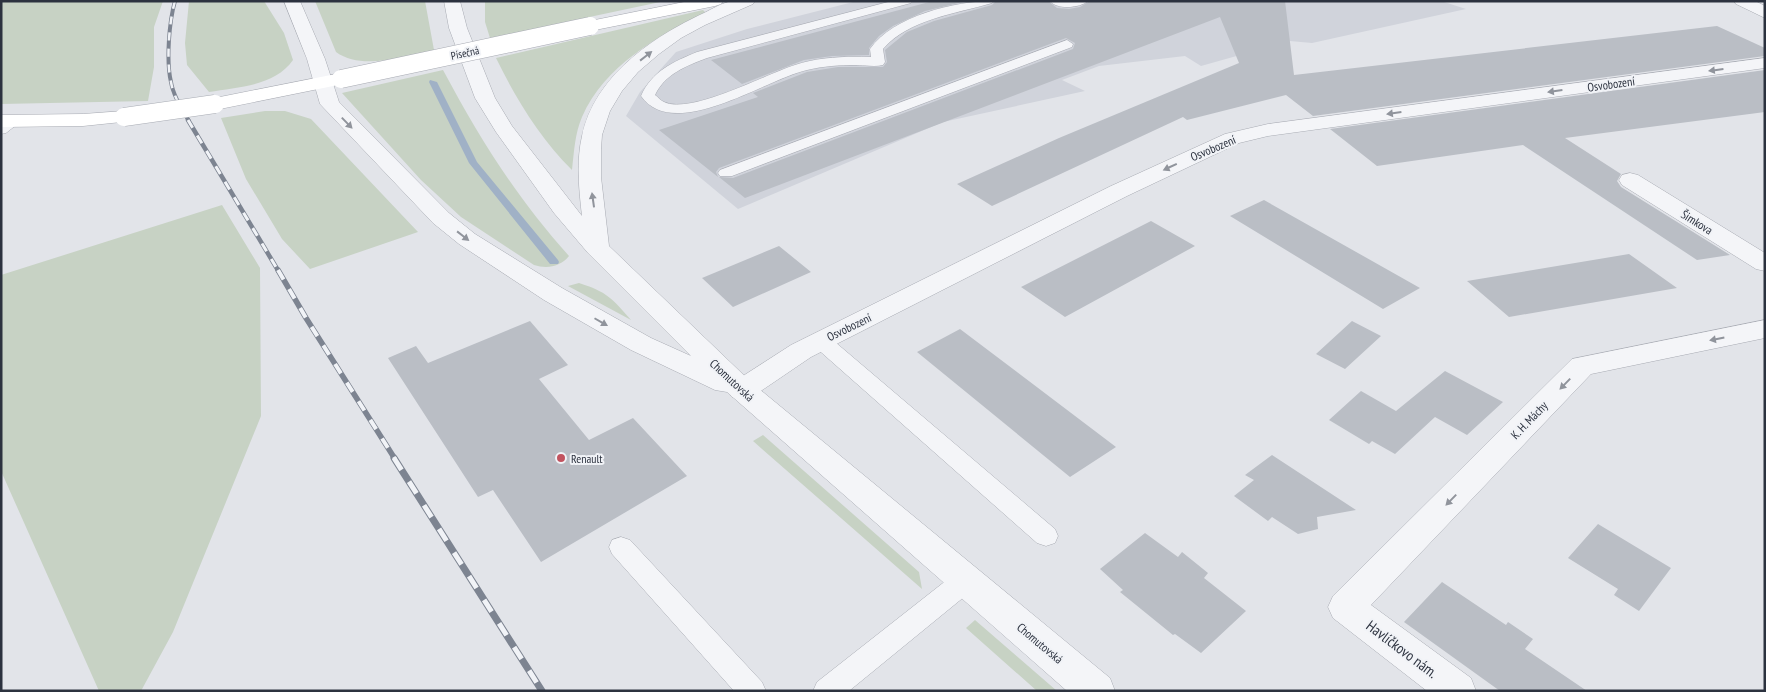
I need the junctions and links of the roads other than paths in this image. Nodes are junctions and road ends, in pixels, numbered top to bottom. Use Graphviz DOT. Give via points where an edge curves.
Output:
graph roads {
  1 [pos="292,1"];
  2 [pos="452,1"];
  3 [pos="715,1"];
  4 [pos="747,1"];
  5 [pos="907,1"];
  6 [pos="988,1"];
  7 [pos="1056,1"];
  8 [pos="1082,1"];
  9 [pos="1742,1"];
  10 [pos="1765,13"];
  11 [pos="1068,44"];
  12 [pos="1765,63"];
  13 [pos="331,81"];
  14 [pos="5,125"];
  15 [pos="726,173"];
  16 [pos="1630,180"];
  17 [pos="597,248"];
  18 [pos="1765,264"];
  19 [pos="1765,329"];
  20 [pos="811,346"];
  21 [pos="742,390"];
  22 [pos="1046,536"];
  23 [pos="621,547"];
  24 [pos="966,580"];
  25 [pos="1346,607"];
  26 [pos="752,691"];
  27 [pos="827,691"];
  28 [pos="1096,691"];
  29 [pos="1457,691"];
  1 -- 13 [label="street" via="312,51"];
  2 -- 17 [label="street, Chomutovská" via="458,28 486,98 503,128 562,208"];
  3 -- 13 [label="main road, Písečná, bridge"];
  17 -- 4 [label="street, one-way" via="590,152 592,134 604,102 625,75 662,44 701,21"];
  5 -- 6 [label="lane" via="702,55 661,75 648,96 653,103 665,109 693,108 802,67 857,59 878,62 876,49 894,31"];
  7 -- 8 [label="lane" via="1059,4"];
  9 -- 10 [label="street"];
  11 -- 15 [label="lane"];
  12 -- 20 [label="street, Osvobození, one-way" via="1278,128 1232,138 1119,191"];
  13 -- 14 [label="main road, Písečná, bridge" via="215,104 124,117"];
  13 -- 21 [label="street, one-way" via="330,104 336,112 424,202 467,239 552,294 641,344"];
  16 -- 18 [label="street, Šimkova"];
  17 -- 21 [label="street, Chomutovská"];
  19 -- 25 [label="street, K. H. Máchy, one-way" via="1582,366"];
  20 -- 21 [label="street, Osvobození"];
  20 -- 22 [label="lane"];
  21 -- 24 [label="street, Chomutovská"];
  23 -- 26 [label="lane"];
  24 -- 27 [label="lane"];
  24 -- 28 [label="street, Chomutovská"];
  25 -- 29 [label="street, Havlíčkovo nám."];
}
